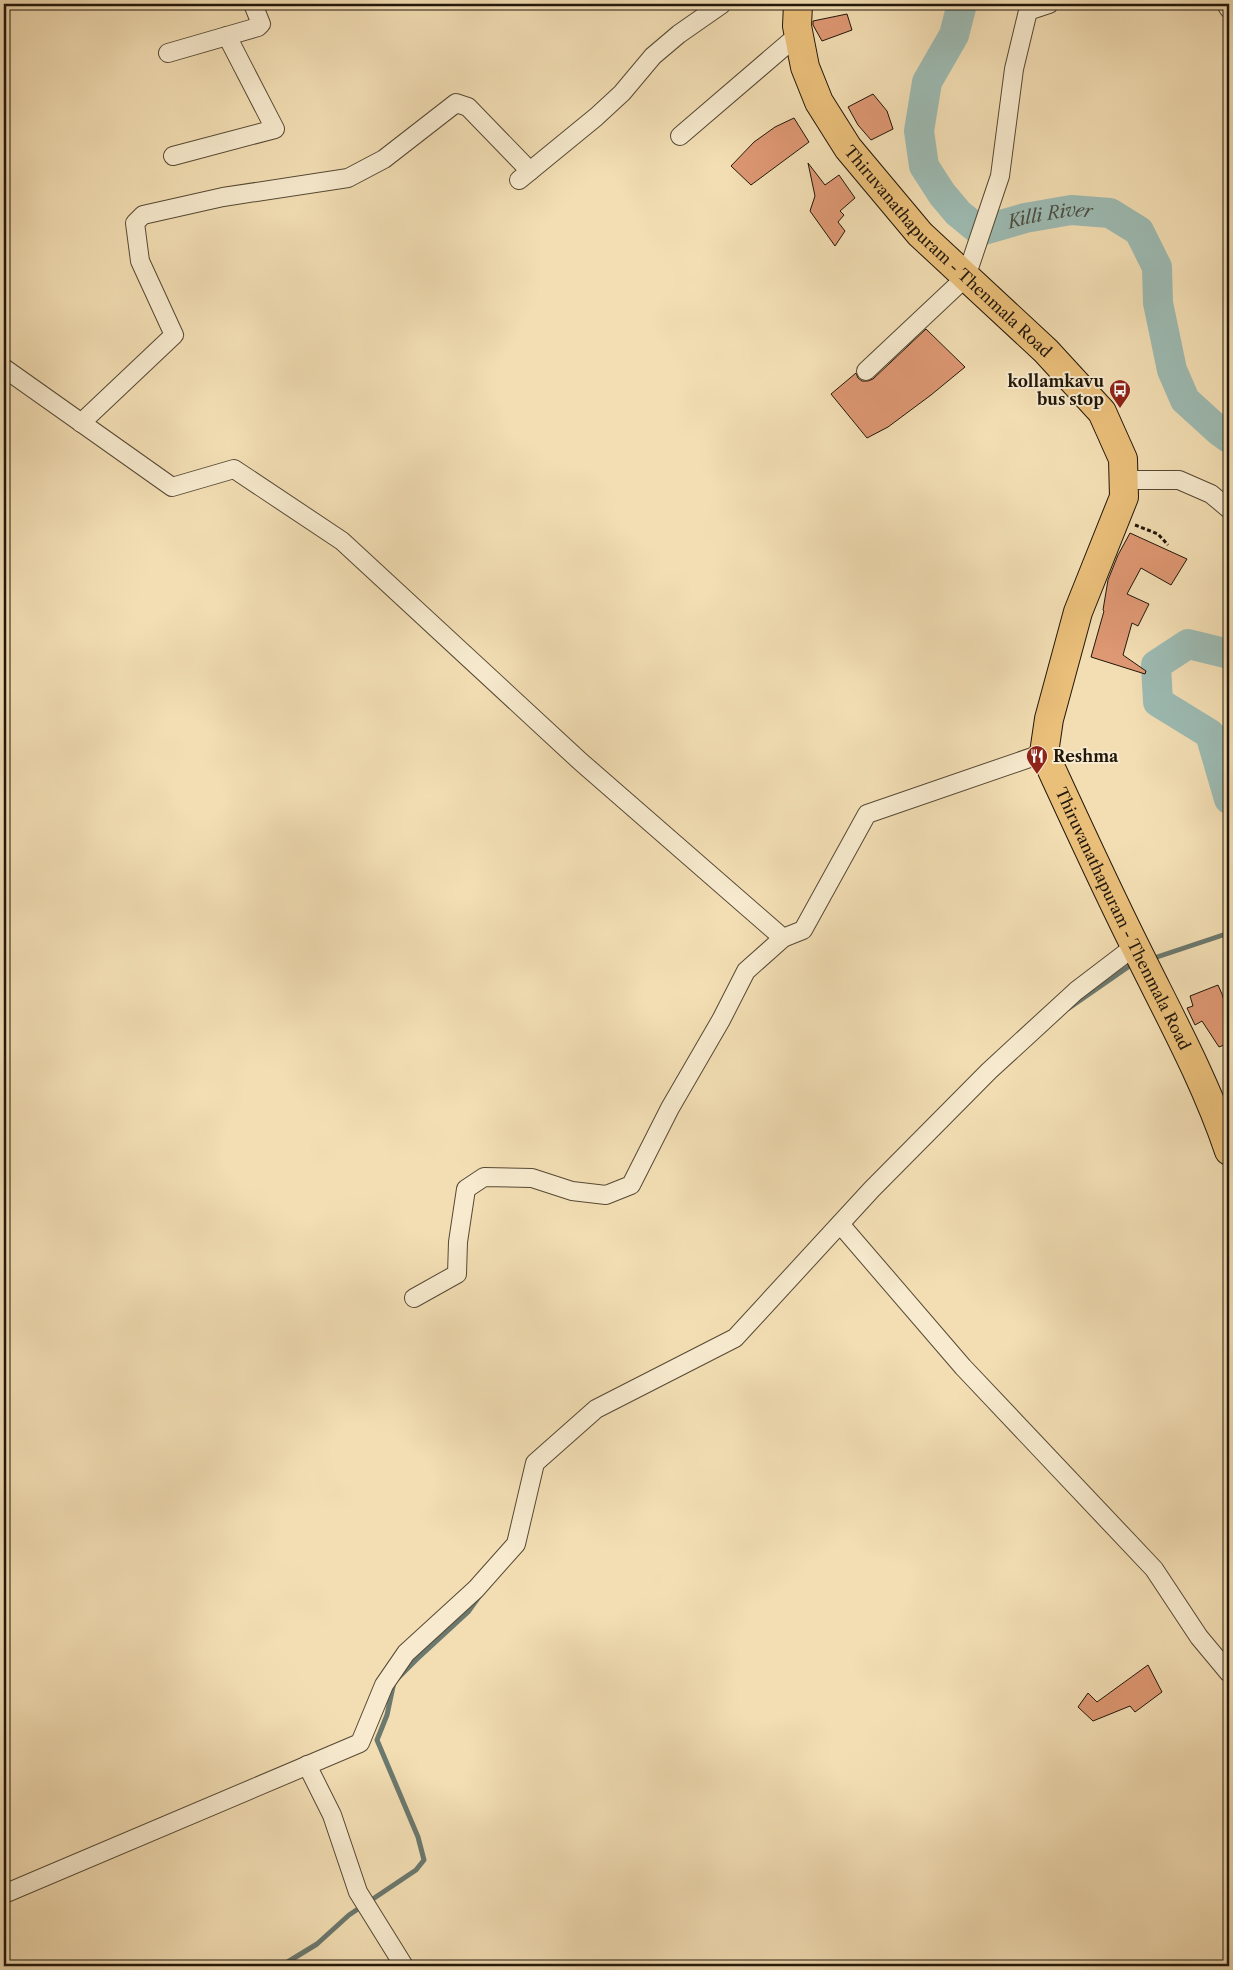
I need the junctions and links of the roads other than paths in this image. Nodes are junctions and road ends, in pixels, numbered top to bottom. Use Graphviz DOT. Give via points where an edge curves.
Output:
graph roads {
  1 [pos="253,4"];
  2 [pos="722,4"];
  3 [pos="798,4"];
  4 [pos="1049,4"];
  5 [pos="1226,4"];
  6 [pos="1229,9"];
  7 [pos="799,34"];
  8 [pos="227,36"];
  9 [pos="168,53"];
  10 [pos="680,136"];
  11 [pos="173,156"];
  12 [pos="966,276"];
  13 [pos="4,368"];
  14 [pos="866,371"];
  15 [pos="81,422"];
  16 [pos="1125,480"];
  17 [pos="1229,509"];
  18 [pos="1044,753"];
  19 [pos="783,938"];
  20 [pos="1135,946"];
  21 [pos="1229,1151"];
  22 [pos="840,1224"];
  23 [pos="414,1298"];
  24 [pos="1229,1673"];
  25 [pos="307,1765"];
  26 [pos="4,1894"];
  27 [pos="404,1966"];
  1 -- 8 [label="street" via="262,24"];
  2 -- 15 [label="street" via="653,56 622,93 596,117 524,175 468,107 456,103 384,159 348,178 223,196 143,215 134,223 140,261 174,335"];
  3 -- 7 [label="main road, Thiruvanathapuram - Thenmala Road"];
  4 -- 12 [label="street" via="1028,11 1014,69 1000,176"];
  5 -- 6 [label="street"];
  7 -- 10 [label="street"];
  7 -- 12 [label="main road, Thiruvanathapuram - Thenmala Road" via="805,67 819,102 848,148 920,234"];
  8 -- 9 [label="street"];
  8 -- 11 [label="street" via="275,129"];
  12 -- 14 [label="street"];
  12 -- 16 [label="main road, Thiruvanathapuram - Thenmala Road" via="1046,351 1102,412 1123,459"];
  13 -- 15 [label="street"];
  15 -- 19 [label="street" via="172,487 234,469 342,541 581,762"];
  16 -- 17 [label="street" via="1179,480 1211,494"];
  16 -- 18 [label="main road, Thiruvanathapuram - Thenmala Road" via="1124,497 1078,612 1049,719"];
  18 -- 19 [label="street" via="866,814 804,930"];
  18 -- 20 [label="main road, Thiruvanathapuram - Thenmala Road"];
  19 -- 23 [label="street" via="746,972 631,1185 606,1195 572,1191 532,1178 484,1177 466,1189 457,1274"];
  20 -- 21 [label="main road, Thiruvanathapuram - Thenmala Road" via="1186,1047"];
  20 -- 22 [label="street" via="1076,991 989,1071"];
  22 -- 24 [label="street" via="963,1367 1154,1569 1199,1638"];
  22 -- 25 [label="street" via="735,1338 596,1409 535,1463 516,1544 476,1589 406,1653 384,1685 360,1742"];
  25 -- 26 [label="street"];
  25 -- 27 [label="street" via="332,1815 358,1892"];
}
